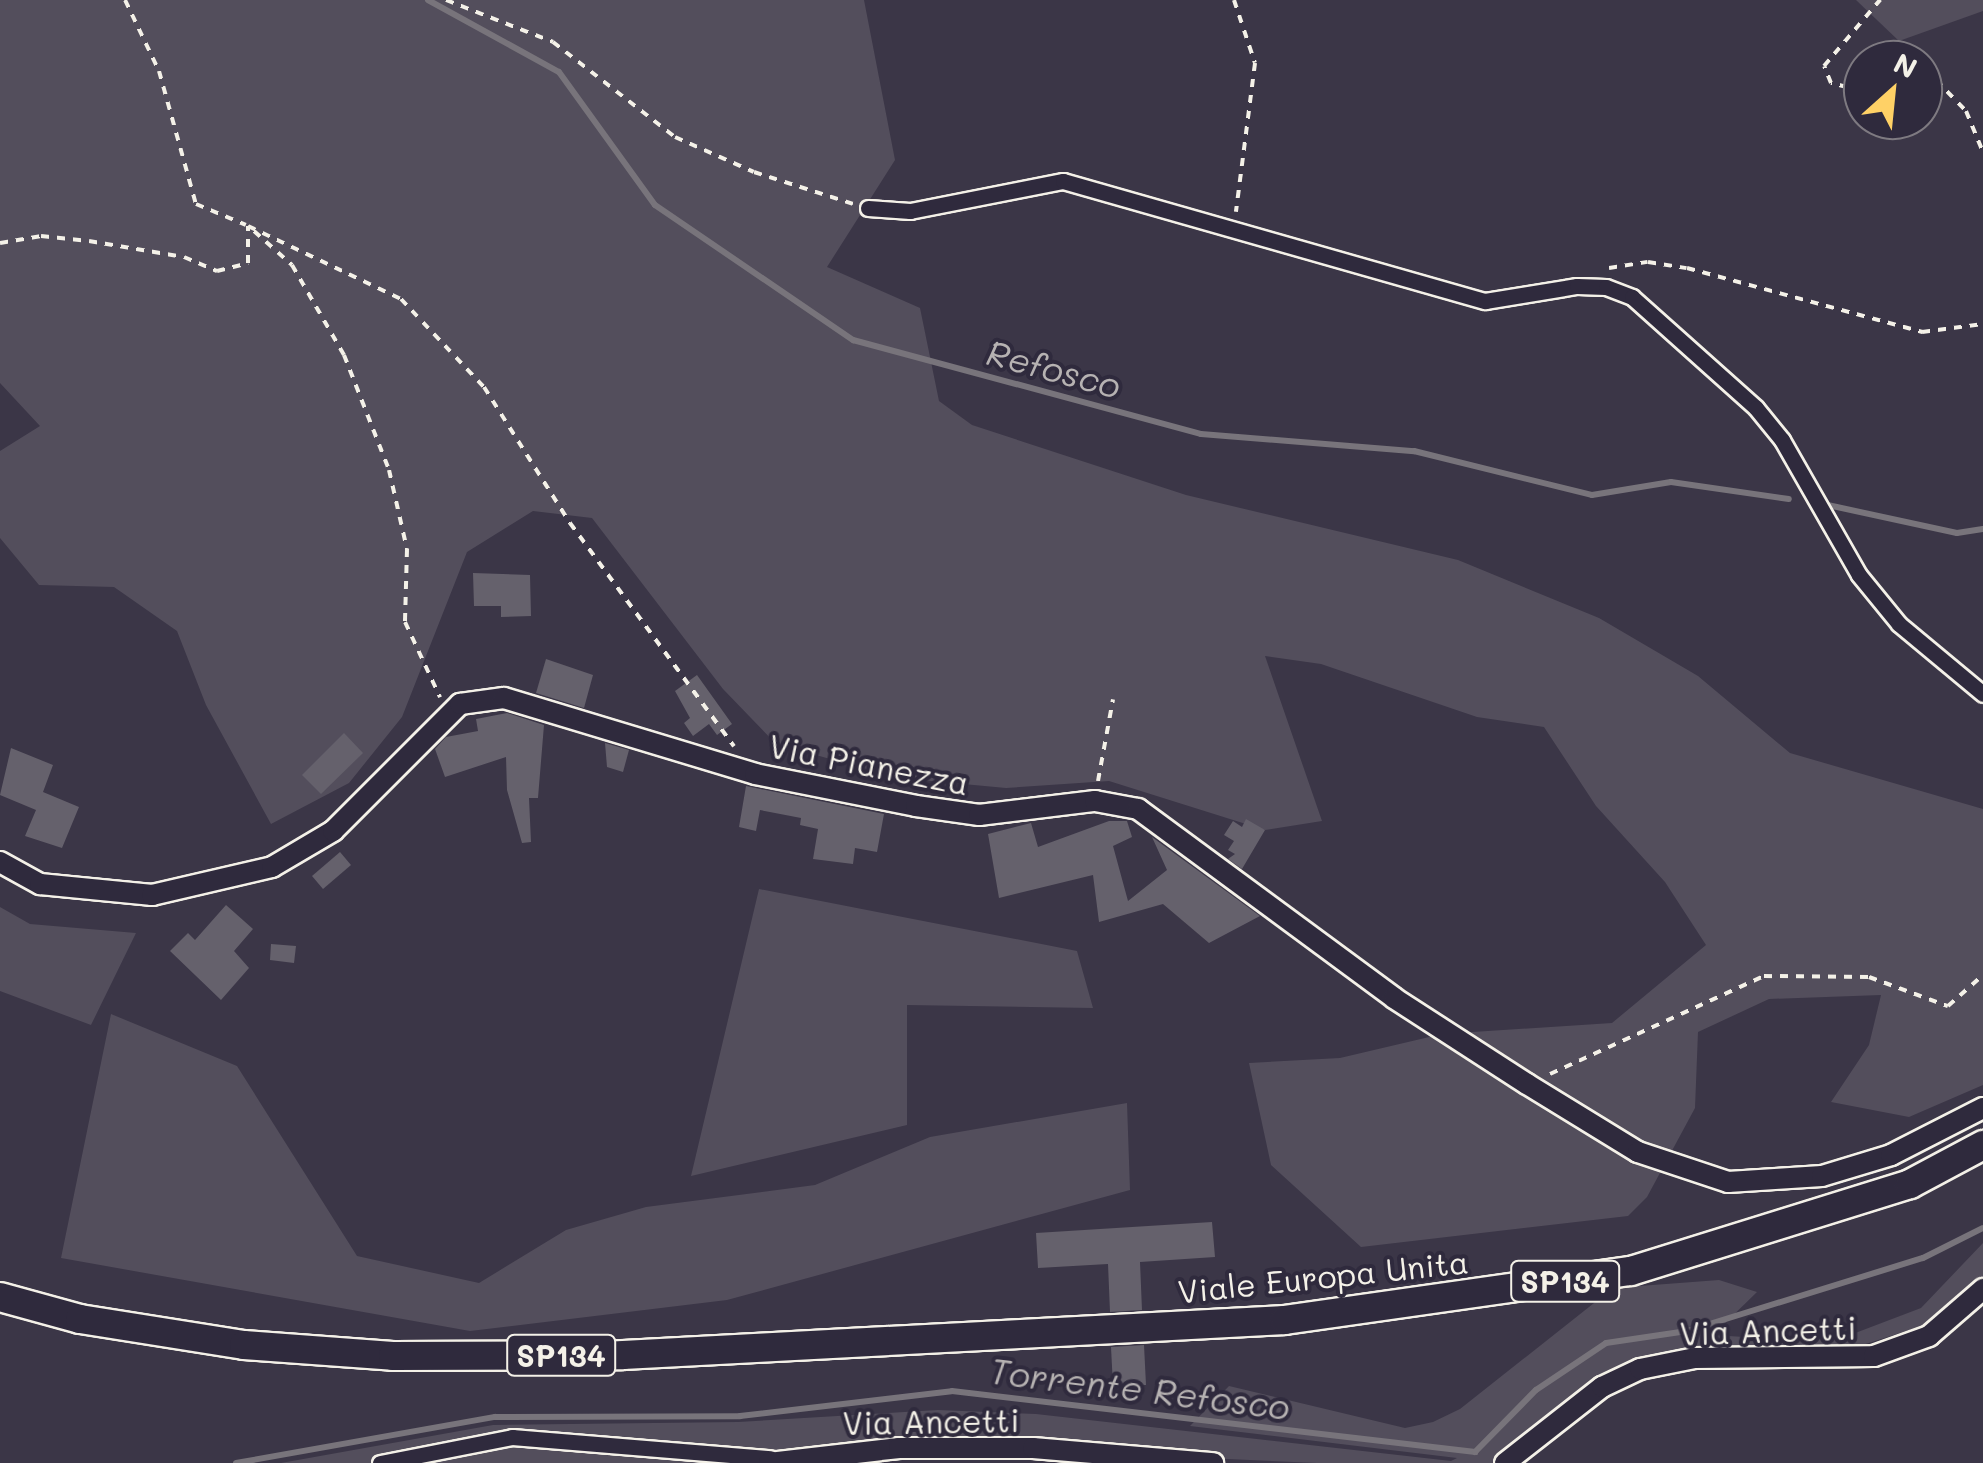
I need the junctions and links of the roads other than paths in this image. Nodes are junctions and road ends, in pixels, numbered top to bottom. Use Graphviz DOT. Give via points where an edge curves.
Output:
graph roads {
  1 [pos="868,208"];
  2 [pos="1983,694"];
  3 [pos="0,862"];
  4 [pos="1983,1108"];
  5 [pos="1983,1146"];
  6 [pos="1983,1289"];
  7 [pos="0,1297"];
  8 [pos="769,1460"];
  9 [pos="380,1463"];
  10 [pos="1213,1463"];
  11 [pos="1505,1463"];
  1 -- 2 [label="street" via="910,212 1063,181 1484,302 1576,286 1606,286 1632,297 1756,408 1782,440 1859,575 1899,624"];
  3 -- 4 [label="street, Via Pianezza" via="40,884 152,895 272,867 333,831 460,704 504,698 755,774 979,815 1095,801 1138,809 1394,998 1527,1084 1638,1152 1728,1182 1822,1176 1891,1154"];
  5 -- 7 [label="highway, Viale Europa Unita / SP134" via="1910,1184 1631,1271 1354,1314 1126,1332 622,1355 393,1356 244,1345 80,1319"];
  6 -- 11 [label="street, Via Ancetti" via="1930,1336 1874,1356 1694,1358 1640,1368 1602,1387"];
  8 -- 9 [label="street, Via Ancetti" via="512,1437"];
  8 -- 10 [label="street, Via Ancetti" via="1033,1448"];
}
